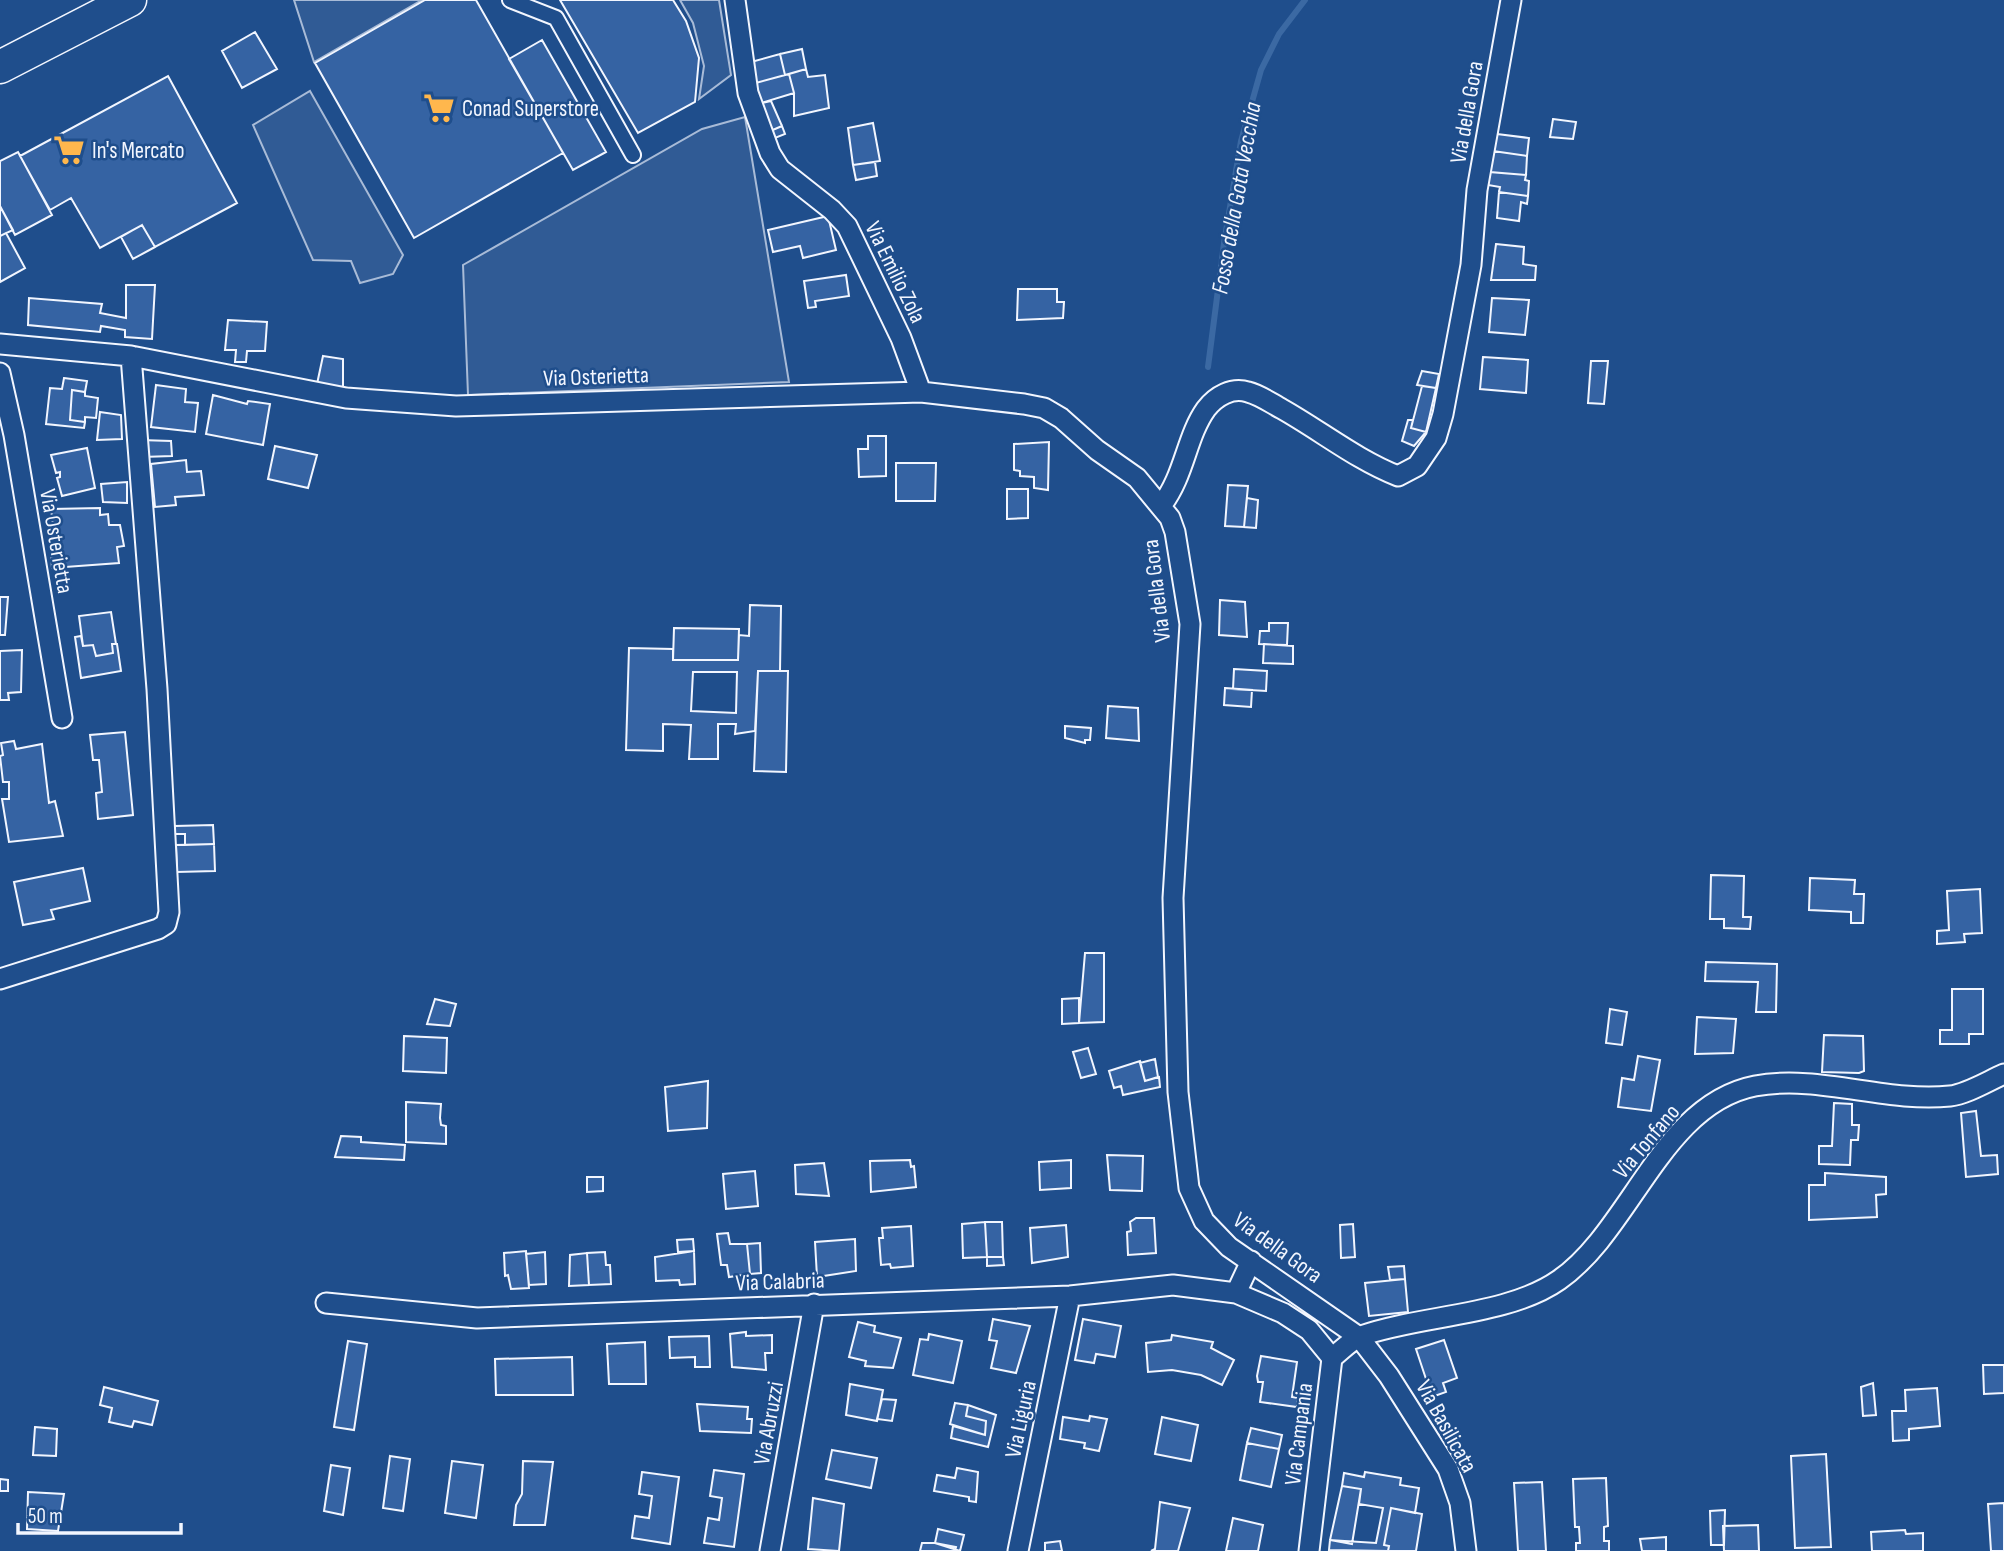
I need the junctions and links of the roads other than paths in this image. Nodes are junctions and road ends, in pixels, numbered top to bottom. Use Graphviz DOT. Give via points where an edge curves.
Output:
graph roads {
  1 [pos="130,0"];
  2 [pos="510,0"];
  3 [pos="735,0"];
  4 [pos="1511,0"];
  5 [pos="0,67"];
  6 [pos="633,155"];
  7 [pos="0,344"];
  8 [pos="131,356"];
  9 [pos="0,373"];
  10 [pos="920,392"];
  11 [pos="1161,506"];
  12 [pos="62,718"];
  13 [pos="0,979"];
  14 [pos="2004,1074"];
  15 [pos="1251,1261"];
  16 [pos="1236,1293"];
  17 [pos="1070,1296"];
  18 [pos="326,1303"];
  19 [pos="814,1304"];
  20 [pos="1359,1337"];
  21 [pos="1332,1358"];
  22 [pos="770,1551"];
  23 [pos="1018,1551"];
  24 [pos="1309,1551"];
  25 [pos="1466,1551"];
  1 -- 5 [label="main road"];
  2 -- 6 [label="street" via="555,18"];
  3 -- 10 [label="street, Via Emilio Zola" via="748,93 770,153 780,169 847,226 901,338"];
  4 -- 11 [label="street, Via della Gora" via="1457,348 1436,438 1418,466 1398,476 1375,467 1311,425 1247,391 1235,391 1224,393 1204,411 1174,489"];
  7 -- 8 [label="street, Via Osterietta"];
  8 -- 10 [label="street, Via Osterietta" via="346,398 456,406"];
  8 -- 13 [label="street" via="169,912 158,929"];
  9 -- 12 [label="street, Via Osterietta"];
  10 -- 11 [label="street, Via Osterietta" via="1044,408 1137,478"];
  11 -- 15 [label="street, Via della Gora" via="1175,532 1190,624 1173,898 1178,1092 1189,1188 1204,1221 1228,1247"];
  14 -- 20 [label="street, Via Tonfano" via="1952,1096 1807,1085 1754,1086 1711,1104 1678,1135 1591,1251 1559,1281 1516,1300"];
  15 -- 16 [label="street"];
  15 -- 20 [label="street, Via della Gora"];
  16 -- 17 [label="street, Via Calabria" via="1173,1285"];
  16 -- 21 [label="street, Via Calabria" via="1309,1330"];
  17 -- 19 [label="street, Via Calabria"];
  17 -- 23 [label="street, Via Liguria"];
  18 -- 19 [label="street, Via Calabria" via="477,1318"];
  19 -- 22 [label="street, Via Abruzzi"];
  20 -- 21 [label="street, Via Campania"];
  20 -- 25 [label="street, Via Basilicata" via="1406,1399 1448,1469 1460,1503"];
  21 -- 24 [label="street, Via Campania"];
}
